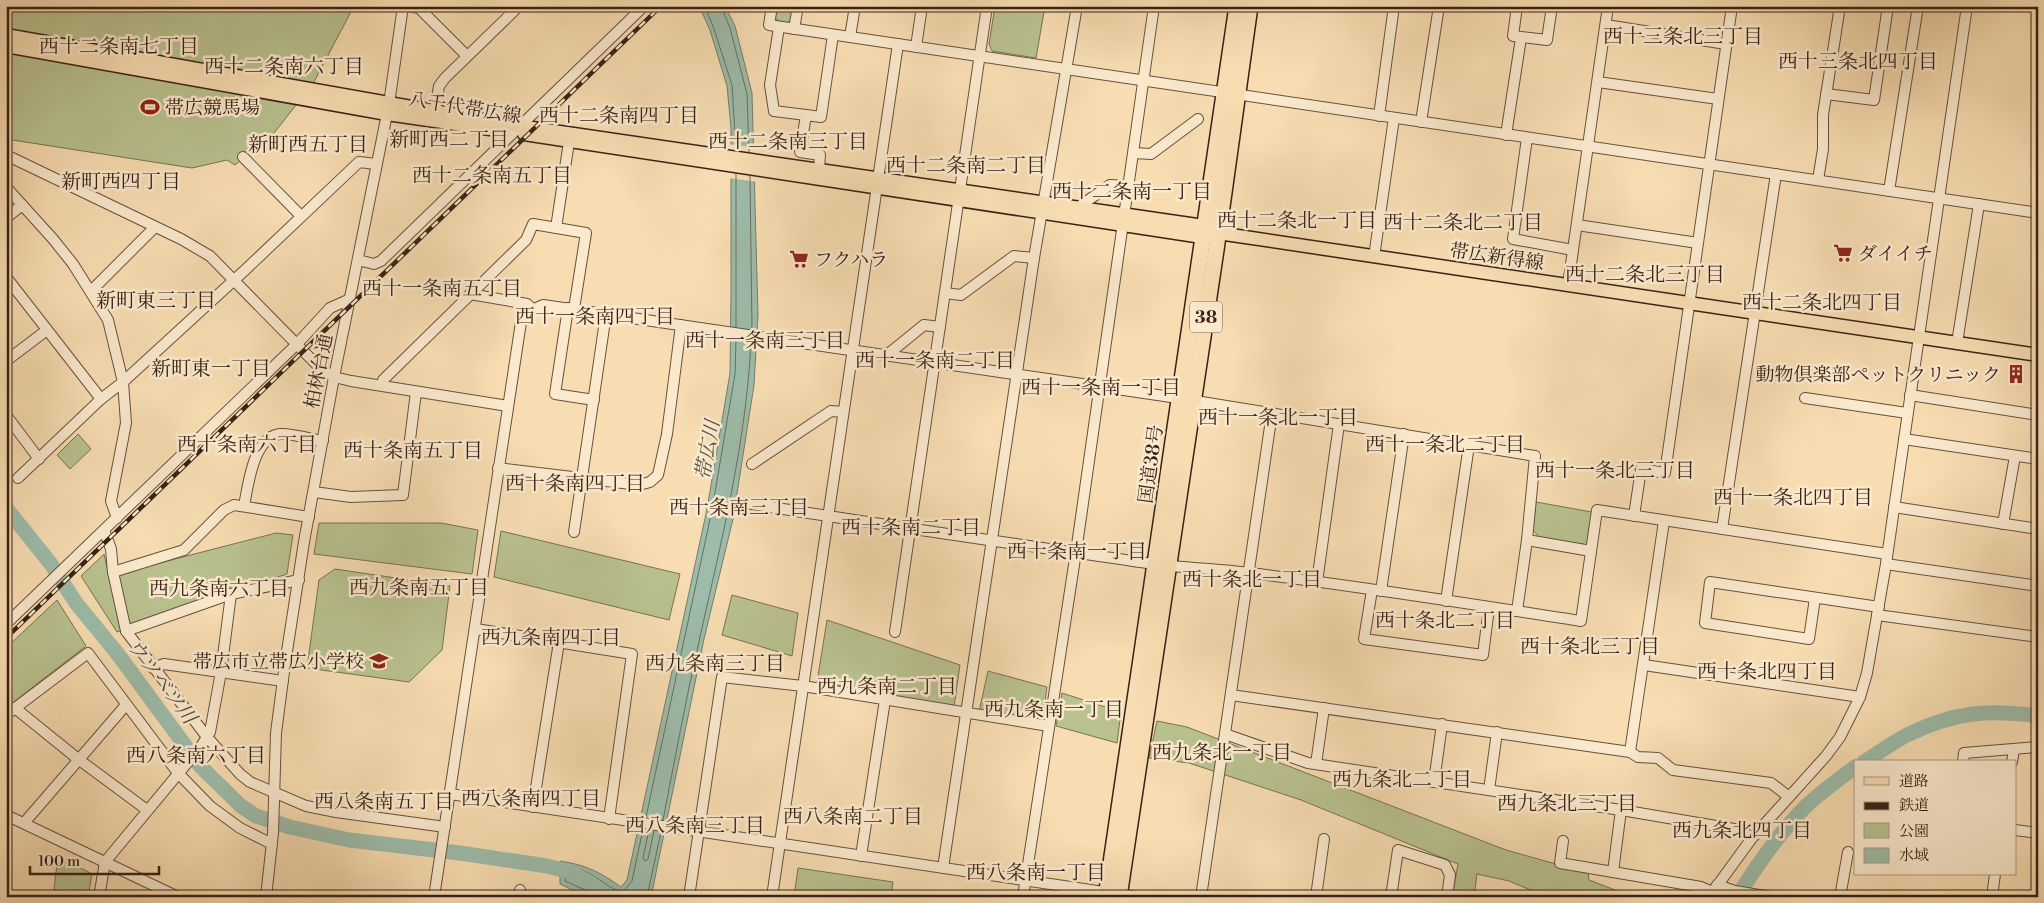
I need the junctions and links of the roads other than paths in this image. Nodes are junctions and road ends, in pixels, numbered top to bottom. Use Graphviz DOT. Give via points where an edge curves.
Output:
graph roads {
  1 [pos="404,6"];
  2 [pos="409,6"];
  3 [pos="519,6"];
  4 [pos="644,6"];
  5 [pos="772,6"];
  6 [pos="798,6"];
  7 [pos="855,6"];
  8 [pos="922,6"];
  9 [pos="986,6"];
  10 [pos="1077,6"];
  11 [pos="1154,6"];
  12 [pos="1237,6"];
  13 [pos="1250,6"];
  14 [pos="1394,6"];
  15 [pos="1439,6"];
  16 [pos="1517,6"];
  17 [pos="1552,6"];
  18 [pos="1608,6"];
  19 [pos="1732,6"];
  20 [pos="1840,6"];
  21 [pos="1888,6"];
  22 [pos="1918,6"];
  23 [pos="1967,6"];
  24 [pos="1606,25"];
  25 [pos="779,27"];
  26 [pos="794,29"];
  27 [pos="833,35"];
  28 [pos="6,36"];
  29 [pos="850,37"];
  30 [pos="1521,38"];
  31 [pos="898,44"];
  32 [pos="1726,44"];
  33 [pos="6,46"];
  34 [pos="916,47"];
  35 [pos="468,56"];
  36 [pos="979,56"];
  37 [pos="1066,69"];
  38 [pos="1143,81"];
  39 [pos="1598,82"];
  40 [pos="1231,93"];
  41 [pos="1826,94"];
  42 [pos="1718,99"];
  43 [pos="388,109"];
  44 [pos="435,111"];
  45 [pos="806,115"];
  46 [pos="1379,116"];
  47 [pos="1394,118"];
  48 [pos="1198,119"];
  49 [pos="1421,122"];
  50 [pos="516,129"];
  51 [pos="1506,135"];
  52 [pos="570,137"];
  53 [pos="1527,138"];
  54 [pos="1589,147"];
  55 [pos="1134,153"];
  56 [pos="6,155"];
  57 [pos="243,158"];
  58 [pos="376,164"];
  59 [pos="1709,164"];
  60 [pos="761,166"];
  61 [pos="819,170"];
  62 [pos="1776,174"];
  63 [pos="1818,180"];
  64 [pos="877,183"];
  65 [pos="1129,186"];
  66 [pos="6,187"];
  67 [pos="1890,191"];
  68 [pos="958,195"];
  69 [pos="1939,198"];
  70 [pos="1980,204"];
  71 [pos="22,205"];
  72 [pos="1043,208"];
  73 [pos="1077,208"];
  74 [pos="2038,213"];
  75 [pos="301,216"];
  76 [pos="6,218"];
  77 [pos="1124,220"];
  78 [pos="1577,225"];
  79 [pos="155,227"];
  80 [pos="556,228"];
  81 [pos="1203,232"];
  82 [pos="1218,234"];
  83 [pos="1698,243"];
  84 [pos="1573,250"];
  85 [pos="1374,256"];
  86 [pos="1034,258"];
  87 [pos="358,260"];
  88 [pos="6,276"];
  89 [pos="234,279"];
  90 [pos="1568,285"];
  91 [pos="91,291"];
  92 [pos="945,293"];
  93 [pos="470,294"];
  94 [pos="350,299"];
  95 [pos="1690,303"];
  96 [pos="533,309"];
  97 [pos="571,309"];
  98 [pos="1754,313"];
  99 [pos="606,314"];
  100 [pos="681,325"];
  101 [pos="940,327"];
  102 [pos="47,330"];
  103 [pos="1918,337"];
  104 [pos="1957,343"];
  105 [pos="296,345"];
  106 [pos="852,350"];
  107 [pos="887,355"];
  108 [pos="2038,355"];
  109 [pos="6,361"];
  110 [pos="934,363"];
  111 [pos="1017,374"];
  112 [pos="334,377"];
  113 [pos="123,382"];
  114 [pos="382,386"];
  115 [pos="1100,387"];
  116 [pos="416,392"];
  117 [pos="1910,395"];
  118 [pos="1805,398"];
  119 [pos="101,399"];
  120 [pos="594,400"];
  121 [pos="1186,400"];
  122 [pos="508,406"];
  123 [pos="843,412"];
  124 [pos="1272,412"];
  125 [pos="1908,413"];
  126 [pos="6,415"];
  127 [pos="2038,415"];
  128 [pos="1339,424"];
  129 [pos="1404,434"];
  130 [pos="1904,439"];
  131 [pos="322,442"];
  132 [pos="1469,445"];
  133 [pos="2015,456"];
  134 [pos="40,459"];
  135 [pos="2038,459"];
  136 [pos="752,464"];
  137 [pos="498,468"];
  138 [pos="582,477"];
  139 [pos="18,478"];
  140 [pos="314,492"];
  141 [pos="746,504"];
  142 [pos="244,506"];
  143 [pos="1894,507"];
  144 [pos="828,516"];
  145 [pos="1634,516"];
  146 [pos="309,517"];
  147 [pos="117,518"];
  148 [pos="1664,521"];
  149 [pos="2003,524"];
  150 [pos="909,529"];
  151 [pos="1722,529"];
  152 [pos="2038,529"];
  153 [pos="104,530"];
  154 [pos="574,532"];
  155 [pos="992,540"];
  156 [pos="1527,540"];
  157 [pos="1591,551"];
  158 [pos="1076,552"];
  159 [pos="1887,559"];
  160 [pos="1162,565"];
  161 [pos="113,572"];
  162 [pos="1249,572"];
  163 [pos="298,580"];
  164 [pos="1317,582"];
  165 [pos="2038,586"];
  166 [pos="1376,590"];
  167 [pos="231,594"];
  168 [pos="1815,598"];
  169 [pos="1446,601"];
  170 [pos="1490,608"];
  171 [pos="1878,611"];
  172 [pos="1517,612"];
  173 [pos="6,624"];
  174 [pos="476,629"];
  175 [pos="126,631"];
  176 [pos="895,632"];
  177 [pos="2038,636"];
  178 [pos="559,642"];
  179 [pos="1644,665"];
  180 [pos="153,668"];
  181 [pos="221,672"];
  182 [pos="283,682"];
  183 [pos="803,686"];
  184 [pos="1231,695"];
  185 [pos="1860,697"];
  186 [pos="885,700"];
  187 [pos="126,705"];
  188 [pos="15,708"];
  189 [pos="1324,708"];
  190 [pos="967,713"];
  191 [pos="6,715"];
  192 [pos="1442,724"];
  193 [pos="1049,726"];
  194 [pos="1497,732"];
  195 [pos="1225,734"];
  196 [pos="204,741"];
  197 [pos="2038,747"];
  198 [pos="2014,750"];
  199 [pos="1630,752"];
  200 [pos="78,759"];
  201 [pos="1963,760"];
  202 [pos="2012,760"];
  203 [pos="1316,764"];
  204 [pos="181,770"];
  205 [pos="1434,782"];
  206 [pos="1489,790"];
  207 [pos="450,794"];
  208 [pos="1789,797"];
  209 [pos="273,798"];
  210 [pos="533,807"];
  211 [pos="147,810"];
  212 [pos="1622,810"];
  213 [pos="6,816"];
  214 [pos="609,819"];
  215 [pos="24,823"];
  216 [pos="2016,830"];
  217 [pos="444,832"];
  218 [pos="699,833"];
  219 [pos="2038,833"];
  220 [pos="272,838"];
  221 [pos="1752,838"];
  222 [pos="1324,840"];
  223 [pos="1563,841"];
  224 [pos="780,844"];
  225 [pos="1848,852"];
  226 [pos="861,856"];
  227 [pos="105,862"];
  228 [pos="943,868"];
  229 [pos="1613,872"];
  230 [pos="1995,876"];
  231 [pos="1026,881"];
  232 [pos="1713,891"];
  233 [pos="1113,895"];
  234 [pos="1766,896"];
  235 [pos="99,897"];
  236 [pos="178,897"];
  237 [pos="266,897"];
  238 [pos="434,897"];
  239 [pos="689,897"];
  240 [pos="772,897"];
  241 [pos="1023,897"];
  242 [pos="1137,897"];
  243 [pos="1201,897"];
  244 [pos="1316,897"];
  245 [pos="1391,897"];
  246 [pos="1447,897"];
  247 [pos="1840,897"];
  248 [pos="1992,897"];
  1 -- 43 [label="street, 柏林台通"];
  2 -- 35 [label="street" via="419,8"];
  3 -- 35 [label="street"];
  4 -- 50 [label="street"];
  5 -- 25 [label="street" via="769,25"];
  6 -- 26 [label="street"];
  7 -- 29 [label="street"];
  8 -- 34 [label="street"];
  9 -- 36 [label="street"];
  10 -- 37 [label="street"];
  11 -- 38 [label="street"];
  12 -- 40 [label="highway, 国道38号 / 38"];
  13 -- 40 [label="highway, 国道38号 / 38"];
  14 -- 46 [label="street"];
  15 -- 49 [label="street"];
  16 -- 30 [label="street" via="1513,36"];
  17 -- 30 [label="street" via="1547,40"];
  18 -- 24 [label="street"];
  19 -- 32 [label="street"];
  20 -- 41 [label="street"];
  21 -- 41 [label="street" via="1874,100"];
  22 -- 67 [label="street"];
  23 -- 69 [label="street"];
  24 -- 32 [label="street"];
  24 -- 39 [label="street"];
  25 -- 26 [label="street"];
  25 -- 45 [label="street" via="770,85 774,111"];
  26 -- 27 [label="street"];
  27 -- 29 [label="street"];
  27 -- 45 [label="street" via="821,117"];
  28 -- 43 [label="main road, 八千代帯広線"];
  29 -- 31 [label="street"];
  30 -- 51 [label="street"];
  31 -- 34 [label="street"];
  31 -- 64 [label="street"];
  32 -- 42 [label="street"];
  33 -- 43 [label="main road, 八千代帯広線"];
  34 -- 36 [label="street"];
  35 -- 44 [label="street" via="439,86"];
  36 -- 37 [label="street"];
  36 -- 68 [label="street"];
  37 -- 38 [label="street"];
  37 -- 72 [label="street"];
  38 -- 40 [label="street"];
  38 -- 55 [label="street"];
  39 -- 42 [label="street"];
  39 -- 54 [label="street"];
  40 -- 46 [label="street"];
  40 -- 81 [label="highway, 国道38号 / 38"];
  40 -- 82 [label="highway, 国道38号 / 38"];
  41 -- 63 [label="street"];
  42 -- 59 [label="street"];
  43 -- 44 [label="main road, 八千代帯広線"];
  43 -- 50 [label="main road, 八千代帯広線"];
  43 -- 58 [label="street, 柏林台通"];
  44 -- 50 [label="main road, 八千代帯広線"];
  45 -- 61 [label="street" via="800,152 820,155"];
  46 -- 47 [label="street"];
  47 -- 49 [label="street"];
  47 -- 85 [label="street"];
  48 -- 55 [label="street" via="1151,154"];
  49 -- 51 [label="street"];
  50 -- 52 [label="main road, 八千代帯広線"];
  50 -- 87 [label="street" via="381,261 374,264"];
  51 -- 53 [label="street"];
  52 -- 60 [label="main road, 八千代帯広線"];
  52 -- 80 [label="street"];
  53 -- 54 [label="street"];
  53 -- 84 [label="street" via="1513,239"];
  54 -- 59 [label="street"];
  54 -- 78 [label="street"];
  55 -- 65 [label="street"];
  56 -- 79 [label="street"];
  57 -- 75 [label="street"];
  58 -- 75 [label="street" via="359,162"];
  58 -- 87 [label="street, 柏林台通"];
  59 -- 62 [label="street"];
  59 -- 83 [label="street"];
  60 -- 61 [label="main road, 八千代帯広線"];
  60 -- 64 [label="main road, 八千代帯広線"];
  61 -- 64 [label="main road, 八千代帯広線"];
  62 -- 63 [label="street"];
  62 -- 98 [label="street"];
  63 -- 67 [label="street"];
  64 -- 68 [label="main road, 八千代帯広線"];
  64 -- 106 [label="street"];
  65 -- 73 [label="street" via="1110,185"];
  65 -- 77 [label="street"];
  66 -- 71 [label="street"];
  67 -- 69 [label="street"];
  68 -- 72 [label="main road, 八千代帯広線"];
  68 -- 92 [label="street"];
  69 -- 70 [label="street"];
  69 -- 103 [label="street"];
  70 -- 74 [label="street"];
  70 -- 104 [label="street"];
  71 -- 76 [label="street"];
  71 -- 91 [label="street" via="53,238"];
  72 -- 73 [label="main road, 八千代帯広線"];
  72 -- 77 [label="main road, 八千代帯広線"];
  72 -- 86 [label="street"];
  73 -- 77 [label="main road, 八千代帯広線"];
  75 -- 89 [label="street"];
  77 -- 81 [label="main road, 八千代帯広線"];
  77 -- 115 [label="street"];
  78 -- 83 [label="street"];
  78 -- 84 [label="street"];
  79 -- 89 [label="street" via="210,256"];
  79 -- 91 [label="street"];
  80 -- 93 [label="street" via="533,224 526,240"];
  80 -- 97 [label="street" via="586,233"];
  81 -- 82 [label="main road, 八千代帯広線"];
  81 -- 121 [label="highway, 国道38号 / 38"];
  82 -- 85 [label="main road, 帯広新得線"];
  82 -- 121 [label="highway, 国道38号 / 38"];
  83 -- 95 [label="street"];
  84 -- 90 [label="street"];
  85 -- 90 [label="main road, 帯広新得線"];
  86 -- 92 [label="street" via="1014,256 961,294"];
  86 -- 111 [label="street"];
  87 -- 94 [label="street, 柏林台通"];
  88 -- 102 [label="street"];
  89 -- 105 [label="street"];
  89 -- 113 [label="street"];
  90 -- 95 [label="main road, 帯広新得線"];
  91 -- 113 [label="street" via="108,320"];
  92 -- 101 [label="street"];
  93 -- 96 [label="street" via="527,304"];
  93 -- 114 [label="street" via="383,380"];
  94 -- 105 [label="street" via="330,308"];
  94 -- 112 [label="street, 柏林台通"];
  95 -- 98 [label="main road, 帯広新得線"];
  95 -- 145 [label="street" via="1665,473 1641,469"];
  96 -- 97 [label="street" via="544,305"];
  96 -- 122 [label="street" via="521,322"];
  97 -- 99 [label="street"];
  97 -- 120 [label="street" via="555,394"];
  98 -- 103 [label="main road, 帯広新得線"];
  98 -- 151 [label="street"];
  99 -- 100 [label="street"];
  99 -- 120 [label="street"];
  100 -- 106 [label="street"];
  100 -- 138 [label="street" via="667,434 658,476 639,485"];
  101 -- 107 [label="street" via="924,325"];
  101 -- 110 [label="street"];
  102 -- 109 [label="street"];
  102 -- 119 [label="street"];
  103 -- 104 [label="main road, 帯広新得線"];
  103 -- 117 [label="street"];
  104 -- 108 [label="main road, 帯広新得線"];
  105 -- 112 [label="street" via="321,370"];
  105 -- 147 [label="street"];
  106 -- 107 [label="street"];
  106 -- 123 [label="street"];
  107 -- 110 [label="street"];
  110 -- 111 [label="street"];
  110 -- 150 [label="street"];
  111 -- 115 [label="street"];
  111 -- 155 [label="street"];
  112 -- 114 [label="street"];
  112 -- 131 [label="street, 柏林台通"];
  113 -- 119 [label="street"];
  113 -- 147 [label="street" via="126,423 111,501"];
  114 -- 116 [label="street"];
  115 -- 121 [label="street"];
  115 -- 158 [label="street"];
  116 -- 122 [label="street"];
  116 -- 140 [label="street" via="403,495 351,496"];
  117 -- 125 [label="street"];
  117 -- 127 [label="street"];
  118 -- 125 [label="street"];
  119 -- 134 [label="street"];
  120 -- 138 [label="street"];
  121 -- 124 [label="street"];
  121 -- 160 [label="highway, 国道38号 / 38"];
  122 -- 137 [label="street"];
  123 -- 136 [label="street" via="831,411"];
  123 -- 144 [label="street"];
  124 -- 128 [label="street"];
  124 -- 162 [label="street"];
  125 -- 130 [label="street"];
  126 -- 134 [label="street"];
  128 -- 129 [label="street"];
  128 -- 164 [label="street"];
  129 -- 132 [label="street"];
  129 -- 166 [label="street"];
  130 -- 133 [label="street"];
  130 -- 143 [label="street"];
  131 -- 140 [label="street, 柏林台通"];
  131 -- 142 [label="street" via="280,434 268,439 253,463"];
  132 -- 156 [label="street" via="1535,456"];
  132 -- 169 [label="street"];
  133 -- 135 [label="street"];
  133 -- 149 [label="street"];
  134 -- 139 [label="street"];
  137 -- 138 [label="street"];
  137 -- 174 [label="street"];
  138 -- 154 [label="street"];
  140 -- 146 [label="street, 柏林台通"];
  141 -- 144 [label="street"];
  142 -- 146 [label="street"];
  142 -- 161 [label="street" via="234,505 224,510 184,550"];
  143 -- 149 [label="street"];
  143 -- 159 [label="street"];
  144 -- 150 [label="street"];
  144 -- 183 [label="street"];
  145 -- 148 [label="street"];
  145 -- 157 [label="street" via="1598,510"];
  146 -- 163 [label="street, 柏林台通"];
  147 -- 153 [label="street"];
  148 -- 151 [label="street"];
  148 -- 179 [label="street"];
  149 -- 152 [label="street"];
  150 -- 155 [label="street"];
  150 -- 176 [label="street"];
  151 -- 159 [label="street"];
  153 -- 161 [label="street" via="111,549"];
  153 -- 173 [label="street"];
  155 -- 158 [label="street"];
  155 -- 190 [label="street"];
  156 -- 157 [label="street"];
  156 -- 172 [label="street"];
  157 -- 172 [label="street" via="1581,621"];
  158 -- 160 [label="street"];
  158 -- 193 [label="street"];
  159 -- 165 [label="street"];
  159 -- 171 [label="street"];
  160 -- 162 [label="street"];
  160 -- 233 [label="highway, 国道38号 / 38"];
  161 -- 175 [label="street"];
  162 -- 164 [label="street"];
  162 -- 184 [label="street"];
  163 -- 167 [label="street"];
  163 -- 182 [label="street, 柏林台通"];
  164 -- 166 [label="street"];
  166 -- 169 [label="street"];
  166 -- 170 [label="street" via="1364,639 1483,655"];
  167 -- 175 [label="street"];
  167 -- 181 [label="street"];
  168 -- 168 [label="street" via="1809,639 1705,623 1710,582"];
  168 -- 171 [label="street"];
  169 -- 170 [label="street"];
  170 -- 172 [label="street"];
  171 -- 177 [label="street"];
  171 -- 185 [label="street"];
  174 -- 178 [label="street"];
  174 -- 207 [label="street"];
  175 -- 180 [label="street"];
  178 -- 210 [label="street"];
  178 -- 214 [label="street" via="632,654"];
  179 -- 185 [label="street"];
  179 -- 199 [label="street"];
  180 -- 181 [label="street" via="164,664"];
  180 -- 196 [label="street"];
  181 -- 182 [label="street"];
  181 -- 196 [label="street" via="210,732"];
  182 -- 209 [label="street, 柏林台通" via="276,733"];
  183 -- 186 [label="street"];
  183 -- 218 [label="street" via="722,677"];
  183 -- 224 [label="street"];
  184 -- 189 [label="street"];
  184 -- 195 [label="street"];
  185 -- 208 [label="street" via="1840,737"];
  186 -- 190 [label="street"];
  186 -- 226 [label="street"];
  187 -- 188 [label="street" via="88,653"];
  187 -- 200 [label="street"];
  187 -- 204 [label="street"];
  188 -- 191 [label="street"];
  188 -- 200 [label="street"];
  189 -- 192 [label="street"];
  189 -- 203 [label="street"];
  190 -- 193 [label="street"];
  190 -- 228 [label="street"];
  192 -- 194 [label="street"];
  192 -- 205 [label="street"];
  193 -- 231 [label="street"];
  194 -- 199 [label="street"];
  194 -- 206 [label="street"];
  195 -- 203 [label="street"];
  195 -- 243 [label="street"];
  196 -- 204 [label="street"];
  196 -- 209 [label="street"];
  197 -- 198 [label="street"];
  198 -- 201 [label="street" via="1964,753"];
  198 -- 202 [label="street"];
  199 -- 208 [label="street" via="1658,758 1673,770 1771,783"];
  200 -- 211 [label="street"];
  200 -- 215 [label="street"];
  203 -- 205 [label="street"];
  204 -- 211 [label="street"];
  204 -- 220 [label="street" via="210,806 223,816 240,828"];
  205 -- 206 [label="street"];
  206 -- 212 [label="street"];
  207 -- 210 [label="street"];
  207 -- 217 [label="street"];
  208 -- 221 [label="street"];
  209 -- 217 [label="street"];
  209 -- 220 [label="street, 柏林台通"];
  210 -- 214 [label="street"];
  211 -- 227 [label="street"];
  212 -- 221 [label="street" via="1740,830"];
  212 -- 229 [label="street"];
  213 -- 215 [label="street"];
  214 -- 218 [label="street"];
  215 -- 227 [label="street"];
  216 -- 219 [label="street"];
  217 -- 238 [label="street"];
  218 -- 224 [label="street"];
  218 -- 239 [label="street"];
  220 -- 237 [label="street, 柏林台通"];
  221 -- 232 [label="street"];
  222 -- 244 [label="street"];
  223 -- 229 [label="street" via="1560,862"];
  224 -- 226 [label="street"];
  224 -- 240 [label="street"];
  225 -- 247 [label="street"];
  226 -- 228 [label="street"];
  227 -- 235 [label="street"];
  227 -- 236 [label="street"];
  228 -- 231 [label="street"];
  229 -- 232 [label="street"];
  230 -- 248 [label="street"];
  231 -- 233 [label="street"];
  231 -- 241 [label="street"];
  232 -- 234 [label="street"];
  233 -- 242 [label="street"];
  245 -- 246 [label="street" via="1398,850 1445,866 1450,875"];
}
